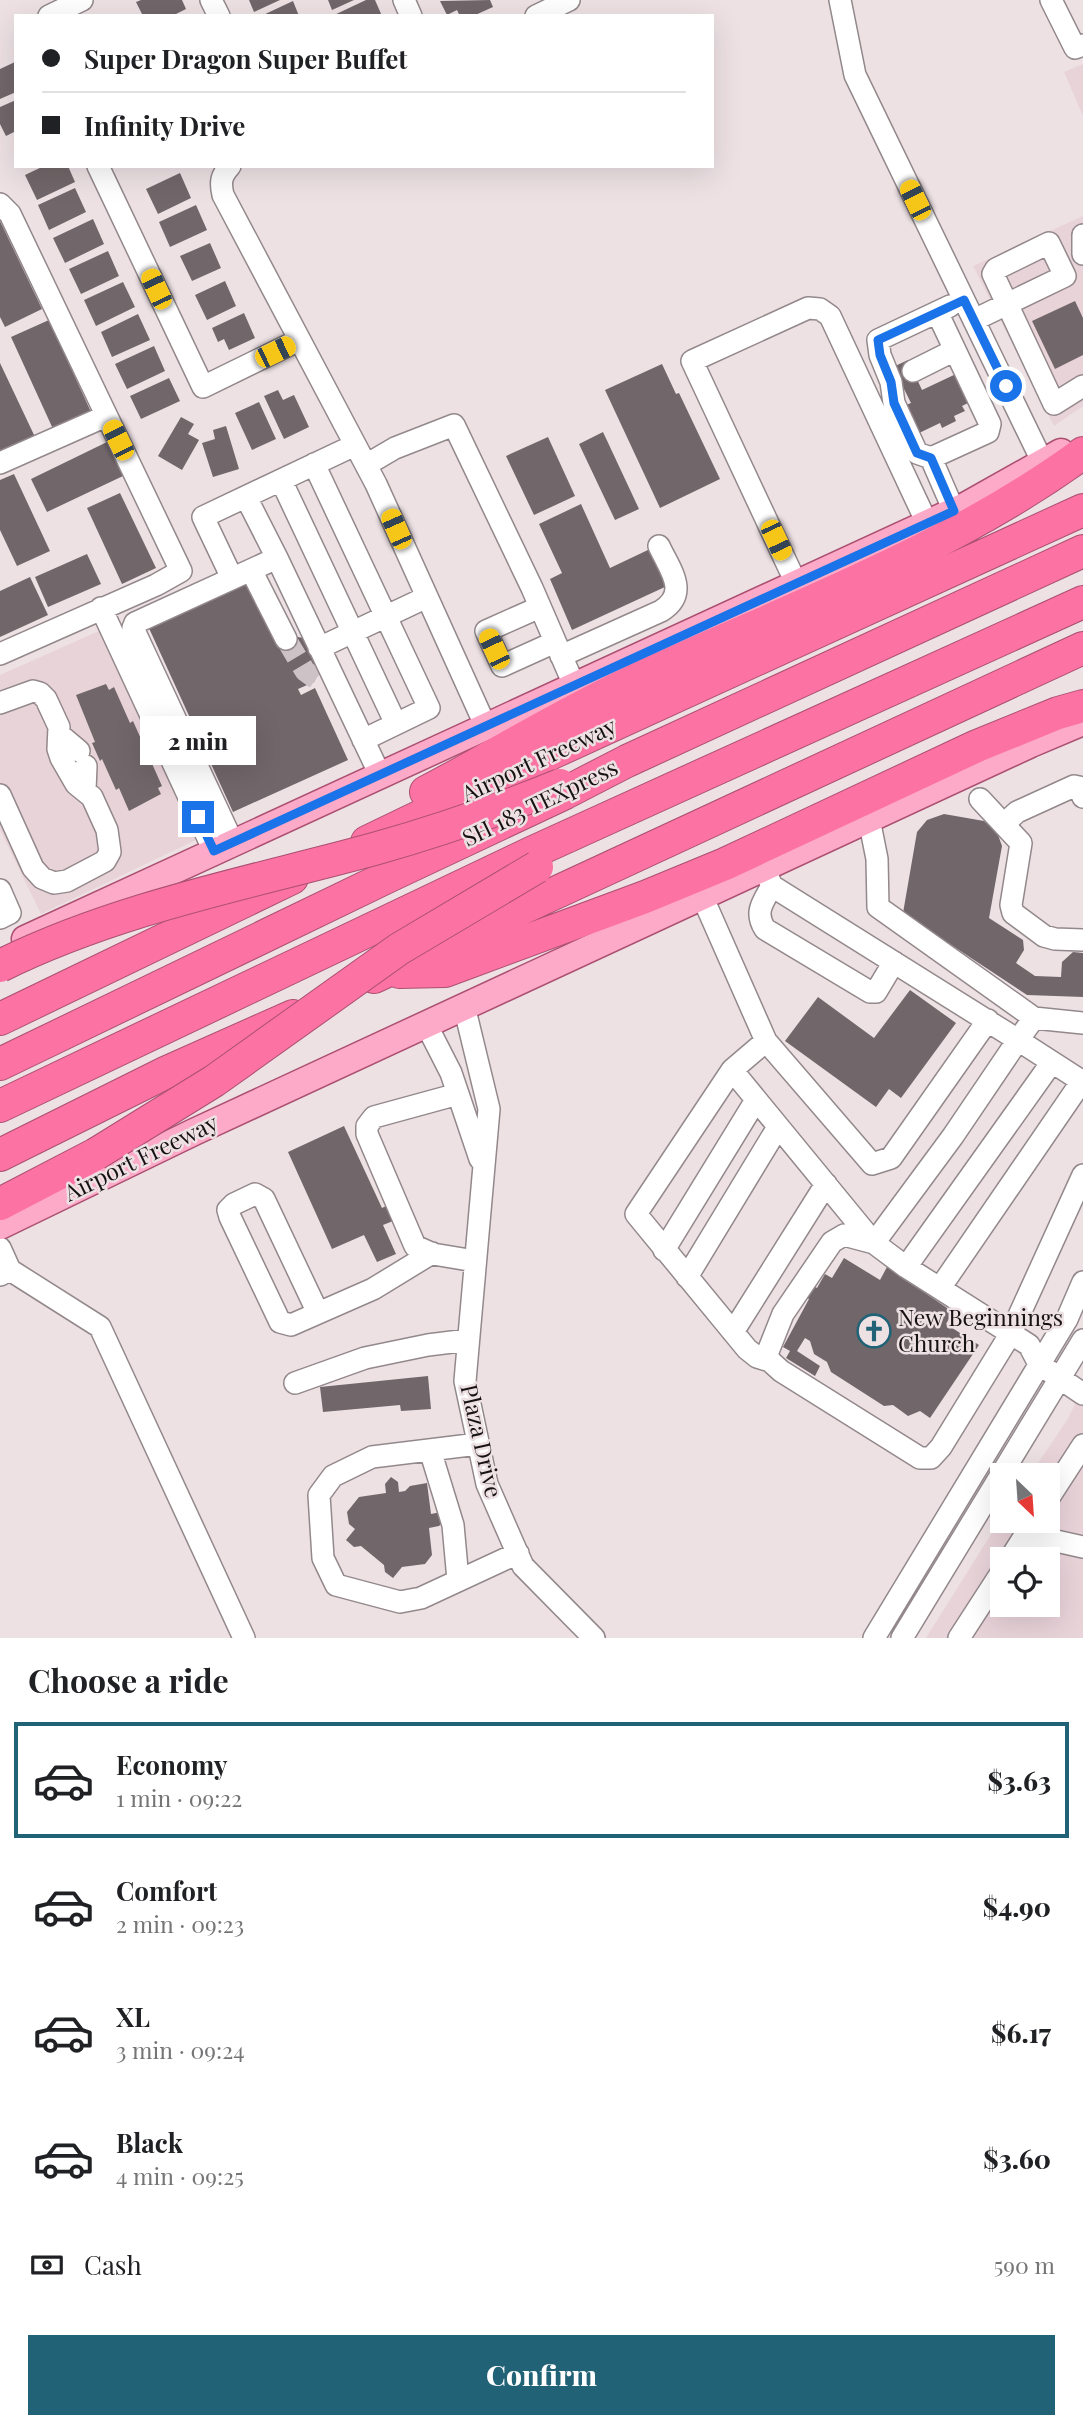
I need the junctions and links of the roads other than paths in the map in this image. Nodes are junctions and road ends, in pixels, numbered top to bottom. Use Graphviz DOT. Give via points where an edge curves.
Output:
graph roads {
  1 [pos="82,0"];
  2 [pos="569,0"];
  3 [pos="840,0"];
  4 [pos="1051,0"];
  5 [pos="53,14"];
  6 [pos="540,14"];
  7 [pos="1083,45"];
  8 [pos="99,168"];
  9 [pos="226,170"];
  10 [pos="0,204"];
  11 [pos="1083,235"];
  12 [pos="1083,254"];
  13 [pos="964,300"];
  14 [pos="937,312"];
  15 [pos="974,320"];
  16 [pos="299,340"];
  17 [pos="955,350"];
  18 [pos="901,377"];
  19 [pos="1083,386"];
  20 [pos="106,416"];
  21 [pos="1083,438"];
  22 [pos="355,445"];
  23 [pos="1083,453"];
  24 [pos="931,458"];
  25 [pos="0,463"];
  26 [pos="1043,463"];
  27 [pos="314,464"];
  28 [pos="366,465"];
  29 [pos="281,480"];
  30 [pos="246,496"];
  31 [pos="1083,510"];
  32 [pos="954,511"];
  33 [pos="927,523"];
  34 [pos="659,546"];
  35 [pos="1083,551"];
  36 [pos="277,558"];
  37 [pos="242,574"];
  38 [pos="796,583"];
  39 [pos="427,597"];
  40 [pos="1083,601"];
  41 [pos="540,607"];
  42 [pos="101,608"];
  43 [pos="386,616"];
  44 [pos="353,632"];
  45 [pos="286,639"];
  46 [pos="319,648"];
  47 [pos="1083,648"];
  48 [pos="558,649"];
  49 [pos="0,653"];
  50 [pos="1083,658"];
  51 [pos="1045,664"];
  52 [pos="574,685"];
  53 [pos="0,703"];
  54 [pos="1083,706"];
  55 [pos="1083,722"];
  56 [pos="396,724"];
  57 [pos="486,727"];
  58 [pos="60,735"];
  59 [pos="363,740"];
  60 [pos="380,775"];
  61 [pos="562,789"];
  62 [pos="85,790"];
  63 [pos="0,795"];
  64 [pos="1083,797"];
  65 [pos="980,799"];
  66 [pos="869,819"];
  67 [pos="1005,823"];
  68 [pos="224,847"];
  69 [pos="534,860"];
  70 [pos="316,866"];
  71 [pos="94,868"];
  72 [pos="768,877"];
  73 [pos="0,890"];
  74 [pos="702,896"];
  75 [pos="108,900"];
  76 [pos="0,918"];
  77 [pos="1083,940"];
  78 [pos="0,950"];
  79 [pos="894,962"];
  80 [pos="0,967"];
  81 [pos="384,972"];
  82 [pos="464,1006"];
  83 [pos="0,1018"];
  84 [pos="1034,1018"];
  85 [pos="988,1020"];
  86 [pos="1083,1023"];
  87 [pos="426,1024"];
  88 [pos="1018,1040"];
  89 [pos="766,1041"];
  90 [pos="1052,1062"];
  91 [pos="0,1064"];
  92 [pos="732,1070"];
  93 [pos="1082,1082"];
  94 [pos="458,1094"];
  95 [pos="756,1100"];
  96 [pos="0,1106"];
  97 [pos="778,1127"];
  98 [pos="0,1155"];
  99 [pos="483,1167"];
  100 [pos="1083,1175"];
  101 [pos="826,1184"];
  102 [pos="0,1204"];
  103 [pos="0,1226"];
  104 [pos="874,1242"];
  105 [pos="0,1248"];
  106 [pos="664,1250"];
  107 [pos="432,1253"];
  108 [pos="475,1261"];
  109 [pos="906,1267"];
  110 [pos="5,1272"];
  111 [pos="687,1277"];
  112 [pos="1083,1282"];
  113 [pos="940,1288"];
  114 [pos="318,1313"];
  115 [pos="733,1332"];
  116 [pos="1011,1333"];
  117 [pos="468,1340"];
  118 [pos="1083,1340"];
  119 [pos="770,1362"];
  120 [pos="1039,1364"];
  121 [pos="1061,1379"];
  122 [pos="295,1383"];
  123 [pos="1083,1394"];
  124 [pos="478,1444"];
  125 [pos="1083,1445"];
  126 [pos="430,1450"];
  127 [pos="1060,1480"];
  128 [pos="1044,1533"];
  129 [pos="1083,1547"];
  130 [pos="518,1553"];
  131 [pos="458,1580"];
  132 [pos="990,1590"];
  133 [pos="588,1636"];
  134 [pos="876,1637"];
  135 [pos="244,1638"];
  136 [pos="902,1638"];
  137 [pos="959,1638"];
  1 -- 5 [label="street"];
  2 -- 6 [label="street"];
  3 -- 13 [label="street" via="855,75"];
  4 -- 7 [label="street" via="1075,48"];
  8 -- 16 [label="street" via="203,387"];
  9 -- 16 [label="street" via="223,195"];
  10 -- 20 [label="street" via="10,214"];
  11 -- 12 [label="street"];
  13 -- 14 [label="street"];
  13 -- 15 [label="street"];
  14 -- 17 [label="street"];
  14 -- 18 [label="street" via="878,340 880,355"];
  15 -- 19 [label="street" via="1007,304 1054,404"];
  15 -- 26 [label="street"];
  16 -- 22 [label="street"];
  17 -- 18 [label="street"];
  17 -- 24 [label="street" via="990,424 988,432"];
  18 -- 24 [label="street" via="894,403 917,453"];
  20 -- 25 [label="street"];
  20 -- 42 [label="street" via="181,571"];
  21 -- 26 [label="main road"];
  22 -- 27 [label="street"];
  22 -- 28 [label="street"];
  23 -- 70 [label="highway" via="914,553 549,723 380,816"];
  24 -- 32 [label="street"];
  26 -- 32 [label="main road"];
  27 -- 29 [label="street"];
  27 -- 43 [label="street"];
  28 -- 39 [label="street"];
  28 -- 41 [label="street" via="454,425"];
  29 -- 30 [label="street"];
  29 -- 44 [label="street"];
  30 -- 36 [label="street"];
  30 -- 37 [label="street" via="203,517"];
  31 -- 70 [label="highway, Airport Freeway"];
  32 -- 33 [label="main road"];
  33 -- 38 [label="main road"];
  33 -- 38 [label="street" via="830,316 820,309 808,308 692,361"];
  34 -- 48 [label="street" via="675,582 674,601 661,611"];
  35 -- 61 [label="highway, SH 183 TEXpress"];
  36 -- 37 [label="street"];
  36 -- 46 [label="street"];
  37 -- 45 [label="street"];
  37 -- 68 [label="street" via="135,623 133,628"];
  38 -- 52 [label="main road"];
  39 -- 43 [label="street"];
  39 -- 57 [label="street"];
  40 -- 69 [label="highway, SH 183 TEXpress" via="582,831"];
  41 -- 48 [label="street"];
  41 -- 48 [label="street" via="486,631 502,666"];
  42 -- 49 [label="street"];
  42 -- 68 [label="street"];
  43 -- 44 [label="street"];
  43 -- 56 [label="street" via="429,708"];
  44 -- 46 [label="street"];
  44 -- 56 [label="street"];
  46 -- 59 [label="street" via="324,676"];
  47 -- 51 [label="highway"];
  48 -- 52 [label="street"];
  50 -- 51 [label="highway"];
  51 -- 81 [label="highway"];
  52 -- 57 [label="main road"];
  53 -- 58 [label="street" via="25,692 40,693"];
  54 -- 81 [label="highway" via="977,746 645,897 445,971"];
  55 -- 66 [label="main road, Airport Freeway"];
  56 -- 59 [label="street"];
  57 -- 60 [label="main road"];
  58 -- 62 [label="street" via="82,758"];
  58 -- 62 [label="street" via="61,758 76,784"];
  59 -- 60 [label="street"];
  60 -- 68 [label="main road"];
  61 -- 80 [label="highway, bridge" via="438,830 116,920"];
  61 -- 91 [label="highway, SH 183 TEXpress"];
  62 -- 71 [label="street" via="110,842 105,861"];
  63 -- 71 [label="street" via="33,868 42,878 54,883 67,881"];
  64 -- 67 [label="street" via="1074,786 1017,812"];
  65 -- 67 [label="street"];
  66 -- 72 [label="main road, Airport Freeway"];
  66 -- 84 [label="street" via="877,859 878,907"];
  67 -- 77 [label="street" via="1022,848 1012,905 1016,917 1050,938"];
  68 -- 75 [label="main road"];
  69 -- 96 [label="highway, SH 183 TEXpress" via="389,919"];
  69 -- 102 [label="highway, bridge" via="214,1081 96,1154"];
  70 -- 83 [label="highway, Airport Freeway"];
  71 -- 75 [label="street"];
  72 -- 74 [label="main road, Airport Freeway"];
  72 -- 79 [label="street"];
  72 -- 79 [label="street" via="758,913 765,929 870,992 876,992"];
  73 -- 76 [label="street" via="10,913"];
  74 -- 82 [label="main road, Airport Freeway"];
  74 -- 89 [label="street"];
  75 -- 78 [label="main road"];
  79 -- 85 [label="street"];
  81 -- 98 [label="highway"];
  82 -- 87 [label="main road, Airport Freeway"];
  82 -- 99 [label="street, Plaza Drive" via="489,1109"];
  84 -- 86 [label="street"];
  84 -- 88 [label="street"];
  85 -- 88 [label="street"];
  85 -- 89 [label="street" via="891,1158 872,1164"];
  87 -- 94 [label="street, Plaza Drive"];
  87 -- 103 [label="main road, Airport Freeway"];
  88 -- 90 [label="street"];
  88 -- 104 [label="street"];
  89 -- 92 [label="street"];
  90 -- 93 [label="street"];
  90 -- 109 [label="street"];
  92 -- 95 [label="street"];
  92 -- 106 [label="street" via="636,1214"];
  93 -- 113 [label="street"];
  94 -- 99 [label="street, Plaza Drive"];
  94 -- 107 [label="street" via="374,1117 367,1126 409,1236 415,1246"];
  95 -- 97 [label="street"];
  95 -- 106 [label="street"];
  97 -- 101 [label="street"];
  97 -- 111 [label="street"];
  99 -- 108 [label="street, Plaza Drive"];
  100 -- 116 [label="street"];
  101 -- 104 [label="street"];
  101 -- 115 [label="street"];
  104 -- 109 [label="street"];
  104 -- 119 [label="street" via="844,1235 832,1242 783,1314 767,1354"];
  105 -- 110 [label="street"];
  106 -- 111 [label="street"];
  107 -- 108 [label="street"];
  107 -- 114 [label="street" via="373,1289"];
  108 -- 117 [label="street, Plaza Drive"];
  109 -- 113 [label="street"];
  110 -- 135 [label="street" via="100,1326"];
  111 -- 115 [label="street"];
  112 -- 120 [label="street"];
  113 -- 116 [label="street"];
  114 -- 114 [label="street" via="291,1325 280,1322 230,1217 228,1210 234,1204 255,1194 264,1199"];
  115 -- 119 [label="street" via="757,1357"];
  116 -- 119 [label="street" via="931,1458 920,1458"];
  116 -- 120 [label="street" via="1029,1345"];
  117 -- 122 [label="street" via="365,1358"];
  117 -- 124 [label="street, Plaza Drive" via="465,1381"];
  118 -- 121 [label="street"];
  120 -- 121 [label="street"];
  120 -- 134 [label="street"];
  121 -- 123 [label="street"];
  121 -- 136 [label="street"];
  124 -- 126 [label="street"];
  124 -- 130 [label="street, Plaza Drive" via="487,1484"];
  125 -- 127 [label="street"];
  126 -- 131 [label="street" via="453,1525"];
  126 -- 131 [label="street" via="372,1457 333,1476 319,1495 323,1558 336,1585 400,1602 421,1598"];
  128 -- 129 [label="street"];
  130 -- 131 [label="street"];
  130 -- 133 [label="street, Plaza Drive" via="523,1566"];
  132 -- 137 [label="street"];
}
